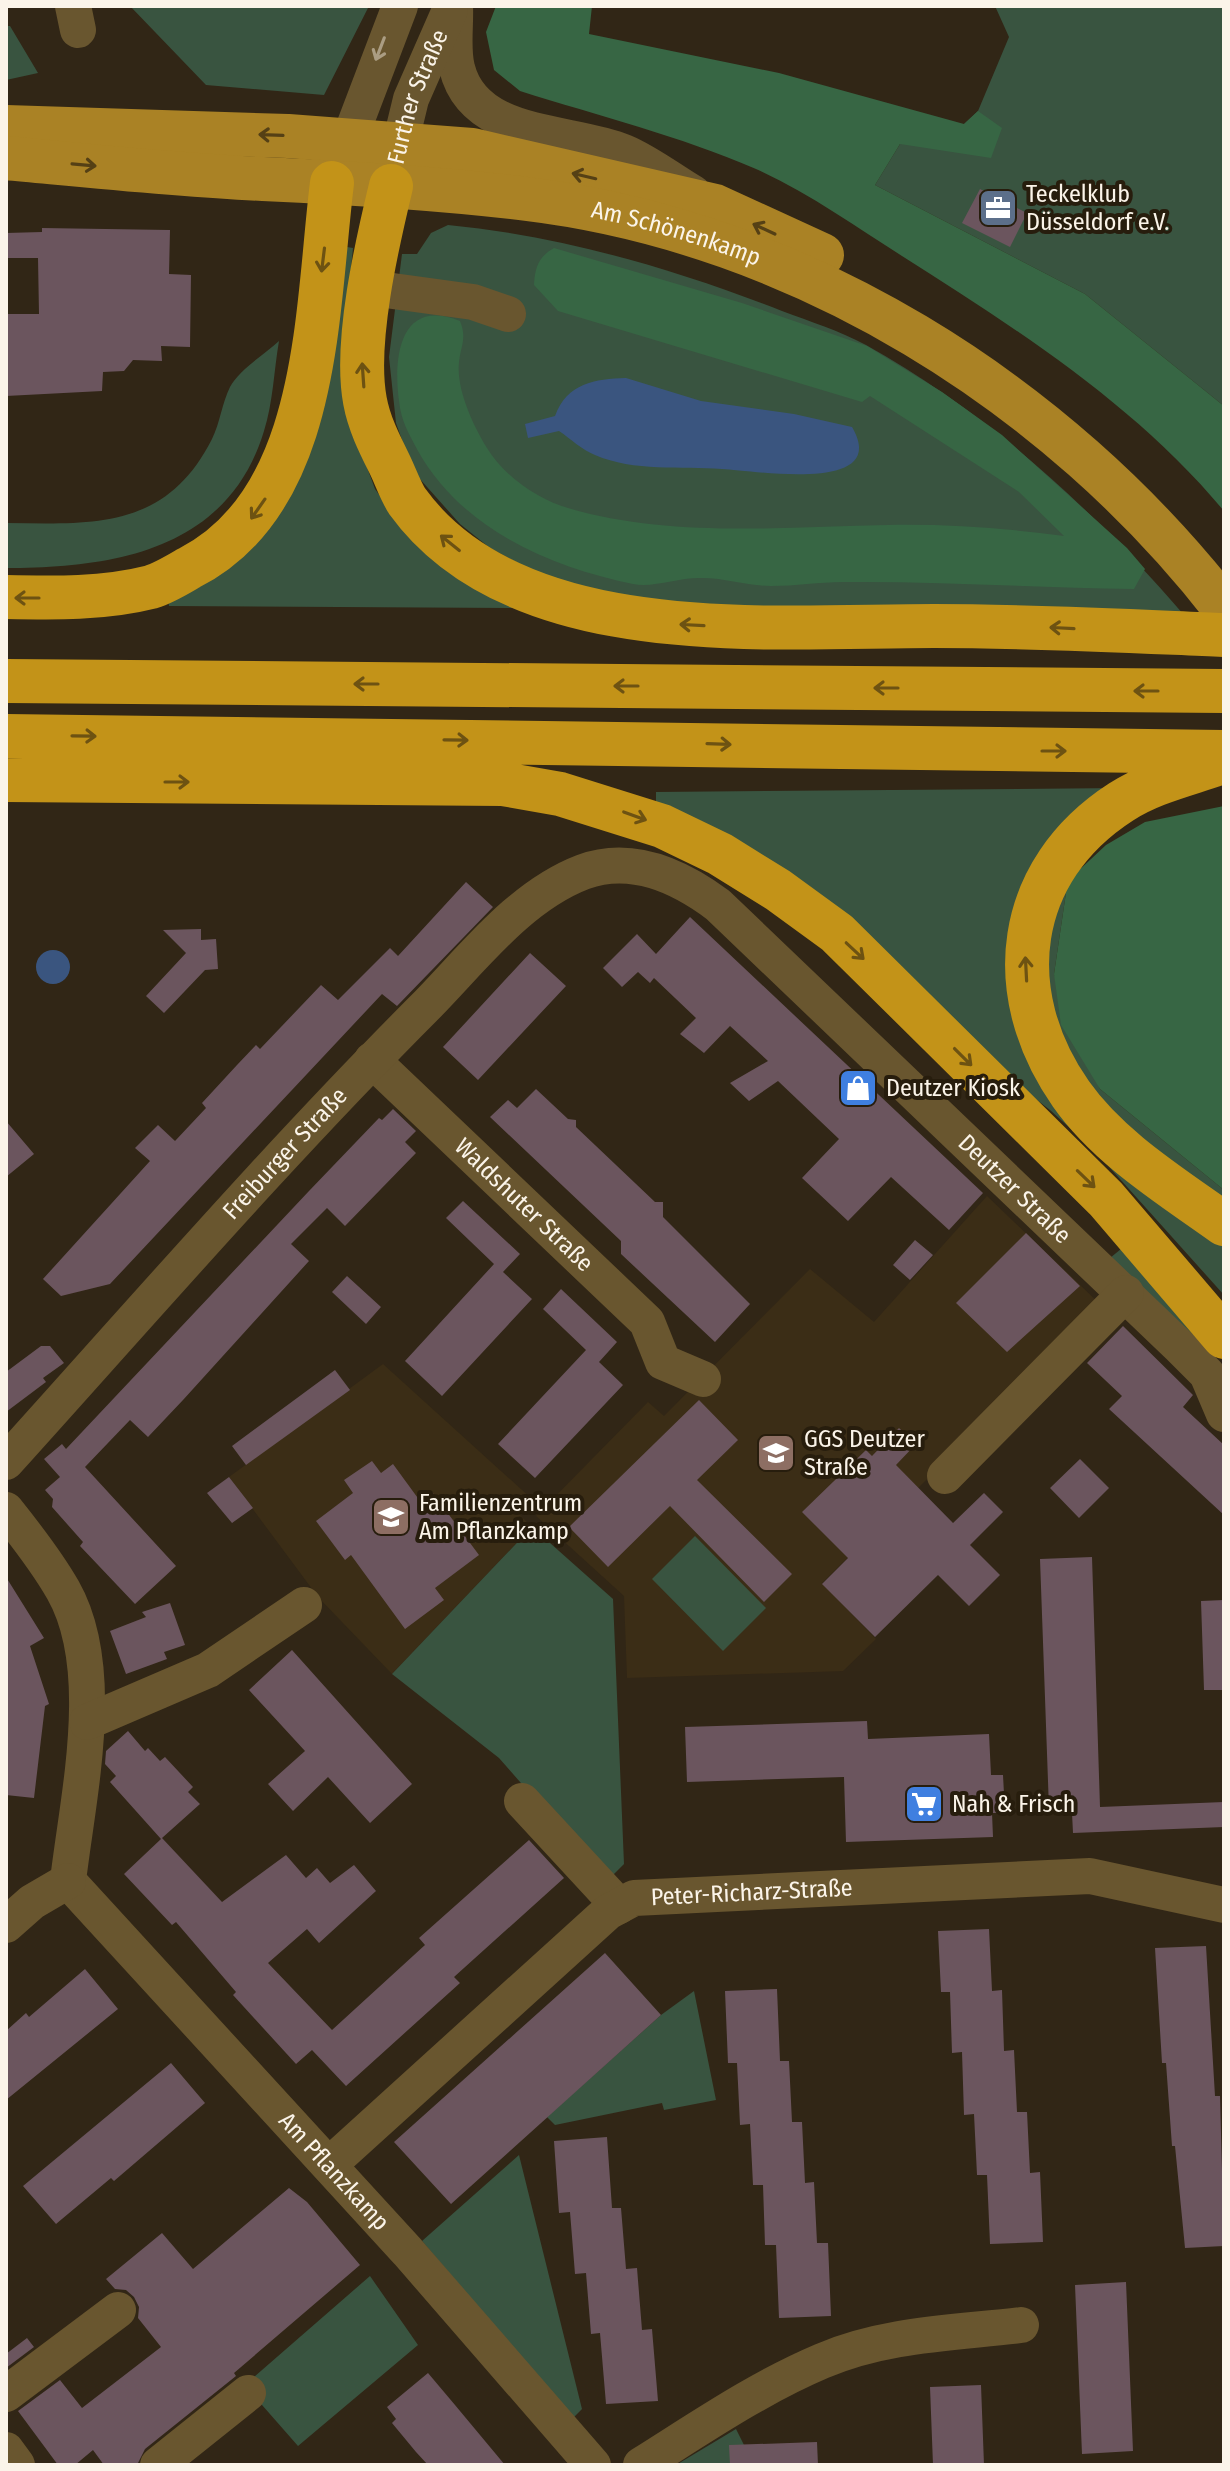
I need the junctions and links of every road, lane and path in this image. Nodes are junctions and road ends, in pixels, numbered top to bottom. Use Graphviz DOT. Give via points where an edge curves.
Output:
graph roads {
  1 [pos="400,6"];
  2 [pos="454,6"];
  3 [pos="6,127"];
  4 [pos="376,153"];
  5 [pos="6,158"];
  6 [pos="332,183"];
  7 [pos="715,206"];
  8 [pos="371,288"];
  9 [pos="508,314"];
  10 [pos="1216,583"];
  11 [pos="6,597"];
  12 [pos="1224,635"];
  13 [pos="6,681"];
  14 [pos="1224,691"];
  15 [pos="6,736"];
  16 [pos="641,742"];
  17 [pos="1224,752"];
  18 [pos="1224,762"];
  19 [pos="6,780"];
  20 [pos="503,784"];
  21 [pos="585,871"];
  22 [pos="372,1060"];
  23 [pos="1223,1223"];
  24 [pos="1126,1293"];
  25 [pos="1218,1364"];
  26 [pos="703,1379"];
  27 [pos="1224,1414"];
  28 [pos="6,1462"];
  29 [pos="945,1476"];
  30 [pos="6,1510"];
  31 [pos="304,1605"];
  32 [pos="87,1722"];
  33 [pos="522,1801"];
  34 [pos="68,1881"];
  35 [pos="1224,1905"];
  36 [pos="619,1906"];
  37 [pos="6,1925"];
  38 [pos="329,2165"];
  39 [pos="118,2310"];
  40 [pos="1021,2325"];
  41 [pos="248,2393"];
  42 [pos="6,2394"];
  43 [pos="6,2450"];
  44 [pos="17,2465"];
  45 [pos="158,2465"];
  46 [pos="593,2465"];
  47 [pos="641,2465"];
  1 -- 4 [label="street, Further Straße, one-way" via="366,94"];
  2 -- 4 [label="street, Further Straße" via="411,99"];
  2 -- 7 [label="street" via="457,68 486,109 513,125 624,152"];
  4 -- 3 [label="main road, Am Schönenkamp, one-way"];
  4 -- 6 [label="main road, Am Schönenkamp"];
  7 -- 4 [label="main road, Am Schönenkamp, one-way" via="472,150"];
  4 -- 8 [label="highway"];
  4 -- 10 [label="main road, Am Schönenkamp" via="529,199 699,239 800,275 887,318 1057,435"];
  5 -- 6 [label="main road, Am Schönenkamp, one-way"];
  6 -- 11 [label="highway, one-way" via="302,413 276,483 248,524 205,560 154,586 102,596"];
  10 -- 7 [label="main road, Am Schönenkamp, one-way" via="1136,468 1006,362 835,262"];
  8 -- 9 [label="street" via="473,302"];
  12 -- 8 [label="highway, one-way" via="1026,626 653,622 522,590 475,563 428,525 406,499 365,401 362,360"];
  14 -- 13 [label="highway, one-way"];
  15 -- 16 [label="highway, one-way"];
  16 -- 17 [label="highway, one-way"];
  16 -- 20 [label="highway"];
  23 -- 18 [label="highway, one-way" via="1118,1144 1071,1095 1043,1045 1028,993 1025,946 1040,891 1099,818 1154,784"];
  19 -- 20 [label="highway, one-way"];
  20 -- 25 [label="highway, one-way" via="572,797 662,826 720,854 837,933 1106,1199"];
  21 -- 22 [label="street, Freiburger Straße" via="520,911"];
  21 -- 24 [label="street, Deutzer Straße" via="635,866 666,873 718,905"];
  22 -- 26 [label="street, Waldshuter Straße" via="647,1322 663,1362"];
  22 -- 28 [label="street, Freiburger Straße"];
  24 -- 25 [label="street, Deutzer Straße"];
  24 -- 29 [label="street"];
  25 -- 27 [label="street, Deutzer Straße"];
  30 -- 32 [label="street" via="64,1592 83,1651"];
  31 -- 32 [label="street" via="208,1670"];
  32 -- 34 [label="street"];
  33 -- 36 [label="street"];
  34 -- 37 [label="street"];
  34 -- 38 [label="street, Am Pflanzkamp"];
  35 -- 36 [label="street, Peter-Richarz-Straße" via="1090,1876 717,1892 634,1898"];
  36 -- 38 [label="street, Peter-Richarz-Straße"];
  38 -- 46 [label="street, Am Pflanzkamp"];
  39 -- 42 [label="street"];
  40 -- 47 [label="street" via="922,2334 824,2360"];
  41 -- 45 [label="street"];
  43 -- 44 [label="street"];
}
